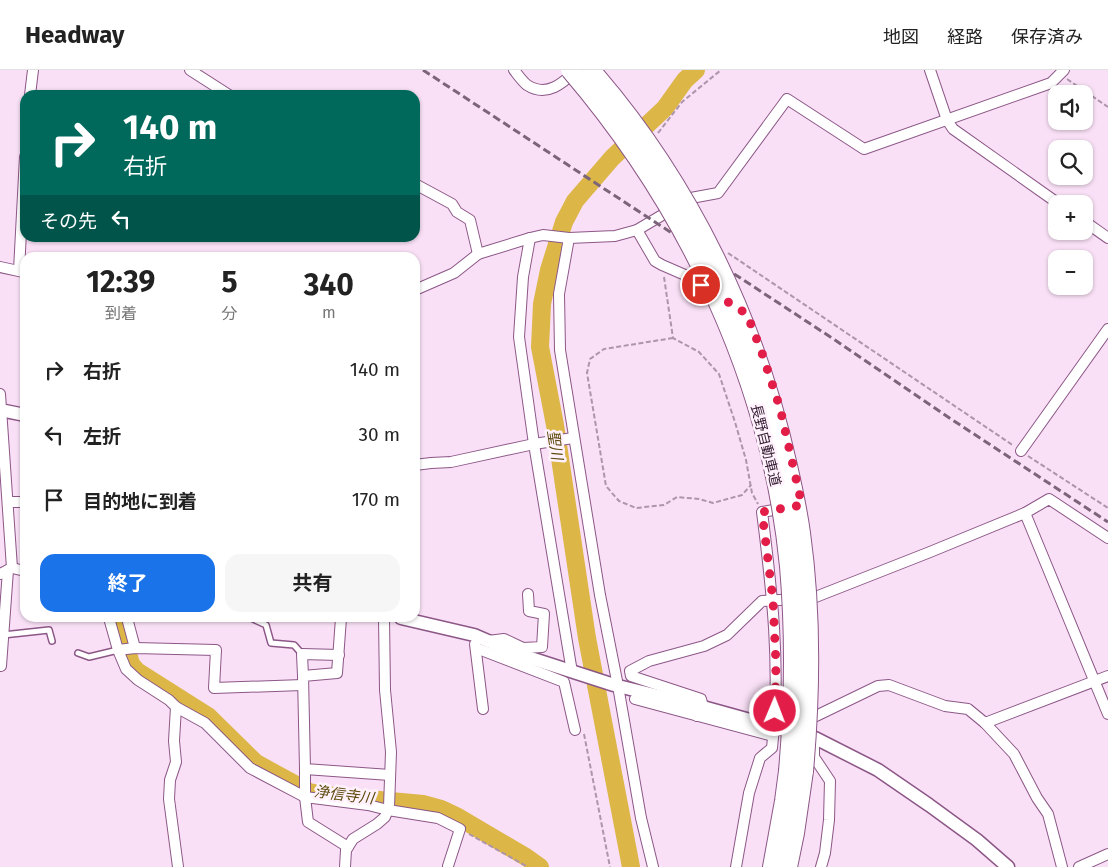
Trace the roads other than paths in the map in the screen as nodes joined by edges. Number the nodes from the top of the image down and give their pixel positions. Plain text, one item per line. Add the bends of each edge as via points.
1 (33, 70) edge
2 (190, 70) edge
3 (514, 70) edge
4 (570, 70) edge
5 (577, 70) edge
6 (591, 70) edge
7 (600, 70) edge
8 (930, 70) edge
9 (1062, 72) edge
10 (31, 90) edge
11 (221, 90) edge
12 (947, 120) junction
13 (420, 187) edge
14 (1048, 196) edge
15 (691, 198) junction
16 (1093, 227) edge
17 (637, 230) junction
18 (530, 238) junction
19 (569, 238) junction
20 (1108, 238) edge
21 (478, 254) junction
22 (0, 267) edge
23 (20, 271) edge
24 (420, 288) edge
25 (1108, 329) edge
26 (0, 394) edge
27 (1, 410) edge
28 (20, 414) edge
29 (573, 438) junction
30 (534, 444) junction
31 (1021, 451) road end
32 (420, 464) edge
33 (8, 502) junction
34 (20, 502) edge
35 (802, 505) junction
36 (1025, 512) junction
37 (1108, 538) edge
38 (7, 571) edge
39 (20, 571) edge
40 (528, 594) dead end
41 (812, 598) junction
42 (773, 600) junction
43 (110, 622) edge
44 (128, 622) edge
45 (260, 622) edge
46 (341, 622) edge
47 (384, 622) edge
48 (418, 622) edge
49 (3, 634) junction
50 (474, 635) junction
51 (52, 641) dead end
52 (488, 641) junction
53 (134, 648) junction
54 (476, 648) junction
55 (120, 649) junction
56 (78, 653) dead end
57 (302, 654) junction
58 (338, 655) junction
59 (1, 666) edge
60 (576, 673) junction
61 (1108, 676) edge
62 (303, 681) junction
63 (1095, 681) junction
64 (616, 685) junction
65 (635, 699) dead end
66 (176, 707) junction
67 (483, 709) dead end
68 (700, 711) junction
69 (1108, 714) edge
70 (816, 716) junction
71 (985, 723) junction
72 (579, 730) road end
73 (774, 732) junction
74 (814, 738) junction
75 (305, 770) junction
76 (796, 771) junction
77 (390, 775) junction
78 (305, 797) junction
79 (389, 809) junction
80 (348, 847) junction
81 (1108, 854) edge
82 (448, 866) dead end
83 (178, 867) edge
84 (345, 867) edge
85 (653, 867) edge
86 (736, 867) edge
87 (772, 867) edge
88 (788, 867) edge
89 (821, 867) edge
90 (1008, 867) edge
91 (1062, 867) edge
92 (1079, 867) edge

1 - 10 street
2 - 11 street
3 - 5 street via 527,84 545,90 562,83
4 - 76 highway, 長野自動車道, bridge via 632,149 683,231 722,313 752,392 781,507 789,564
6 - 76 highway, 長野自動車道, bridge via 646,141 697,222 738,306 768,388 784,445 801,532 809,621 810,682
7 - 15 street via 652,134
8 - 12 street
9 - 12 street via 1050,83
12 - 14 street via 953,130
12 - 15 street via 864,149 788,99 718,193
13 - 21 street via 452,204 457,212 470,220
15 - 17 street
16 - 20 street
17 - 19 street via 615,236
17 - 35 street via 655,261 685,275 747,314 780,408
18 - 19 street via 543,235
18 - 21 street
18 - 30 street via 522,276 519,337
19 - 29 street via 559,294 560,350
21 - 24 street via 454,273
22 - 23 street
25 - 31 street
26 - 27 street
27 - 28 street
27 - 33 street
29 - 30 street
29 - 64 street
30 - 32 street via 451,462
30 - 60 street
33 - 34 street
33 - 38 street
35 - 41 street
35 - 42 street via 762,512
36 - 37 street via 1049,499
36 - 41 street
36 - 63 street
38 - 39 street
38 - 49 street
40 - 52 street via 529,611 544,614 542,647 523,648 504,639
41 - 42 street
41 - 70 street
42 - 68 street via 762,601 727,635 704,646 649,661 630,671 631,676 701,699
42 - 73 street via 776,664
43 - 55 street
44 - 53 street
45 - 57 lane via 266,625 271,643 294,645
46 - 58 street
47 - 77 street
48 - 50 street
49 - 51 lane via 49,630
49 - 59 street
50 - 52 street
50 - 54 street
52 - 60 street
53 - 55 street
53 - 62 street via 216,650 214,688
54 - 67 street
54 - 72 street via 564,682
55 - 56 lane via 89,657
55 - 66 street via 126,669
57 - 58 street
57 - 62 street
58 - 62 street via 336,673
60 - 64 street
61 - 63 street
62 - 75 street
63 - 69 street
63 - 71 street
64 - 68 street
64 - 85 street
65 - 68 street
66 - 78 street via 205,723 250,768
66 - 83 street via 176,762 170,780 169,799
68 - 73 street
70 - 71 street via 878,686 890,685 945,706 968,709
70 - 74 street
71 - 91 street via 1014,754 1048,814
73 - 74 street
73 - 86 street via 772,748 760,758 749,793
74 - 89 street via 814,757 830,781 829,820
74 - 90 street via 878,770 977,840
75 - 77 street
75 - 78 street
76 - 87 highway, 長野自動車道 via 784,801
76 - 88 highway, 長野自動車道 via 795,834
77 - 79 street
78 - 79 street
78 - 80 street via 308,822
79 - 80 street via 377,824 353,839
79 - 82 street via 438,818 460,829
80 - 84 street
81 - 92 street

